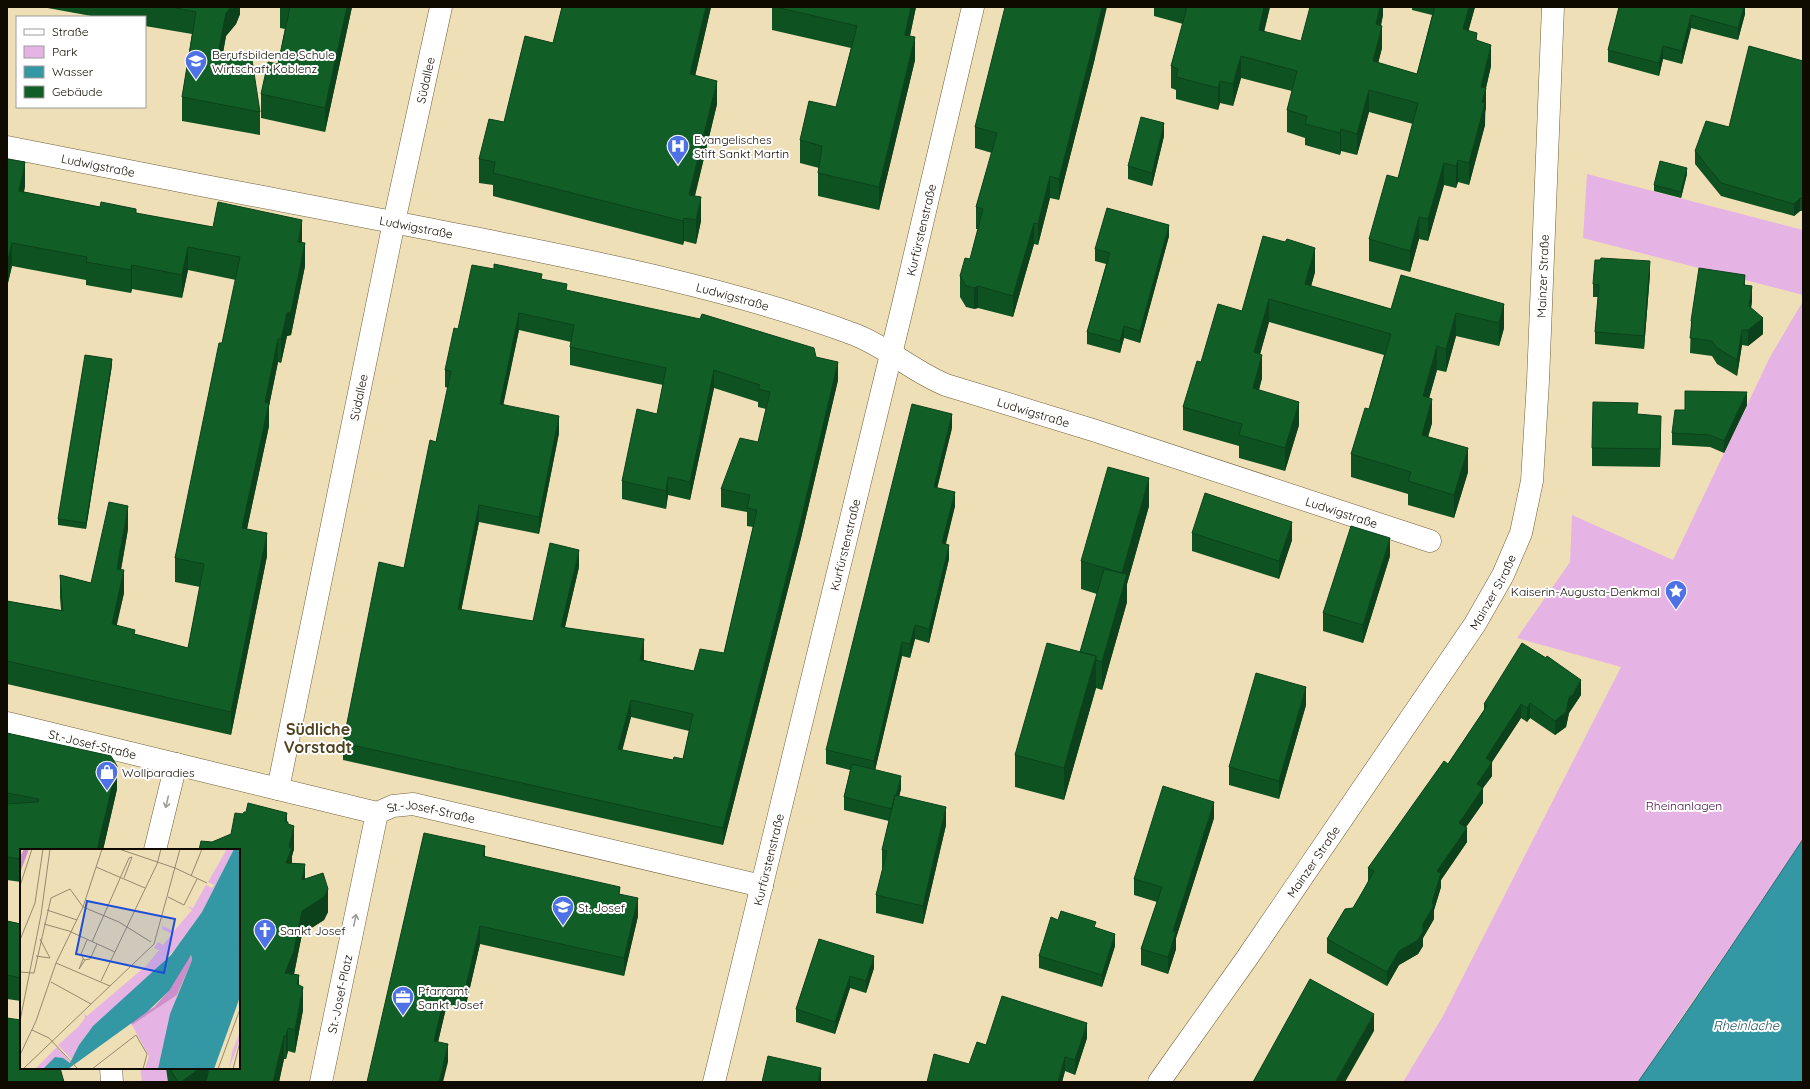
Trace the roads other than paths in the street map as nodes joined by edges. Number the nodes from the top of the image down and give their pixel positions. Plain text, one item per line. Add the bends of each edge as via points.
1 (441, 7) edge
2 (973, 7) edge
3 (1553, 7) edge
4 (7, 147) edge
5 (394, 222) junction
6 (892, 353) junction
7 (1430, 541) dead end
8 (7, 723) edge
9 (176, 764) junction
10 (278, 789) junction
11 (377, 813) junction
12 (155, 849) edge
13 (762, 886) junction
14 (111, 1069) edge
15 (112, 1082) edge
16 (322, 1082) edge
17 (714, 1082) edge
18 (1159, 1082) edge

1 - 5 street, Südallee
2 - 6 street, Kurfürstenstraße
3 - 18 street, Mainzer Straße via 1532,481 1521,533 1503,575 1475,624 1247,958
4 - 5 street, Ludwigstraße
5 - 6 street, Ludwigstraße via 663,278 800,317 856,336
5 - 10 street, Südallee
6 - 7 street, Ludwigstraße via 946,385 1103,433
6 - 13 street, Kurfürstenstraße
8 - 9 street, St.-Josef-Straße
9 - 10 street, St.-Josef-Straße
9 -> 12 street
10 - 11 street, St.-Josef-Straße
11 - 13 street, St.-Josef-Straße via 393,806 413,804
16 -> 11 street, St.-Josef-Platz
13 - 17 street, Kurfürstenstraße
14 - 15 street

